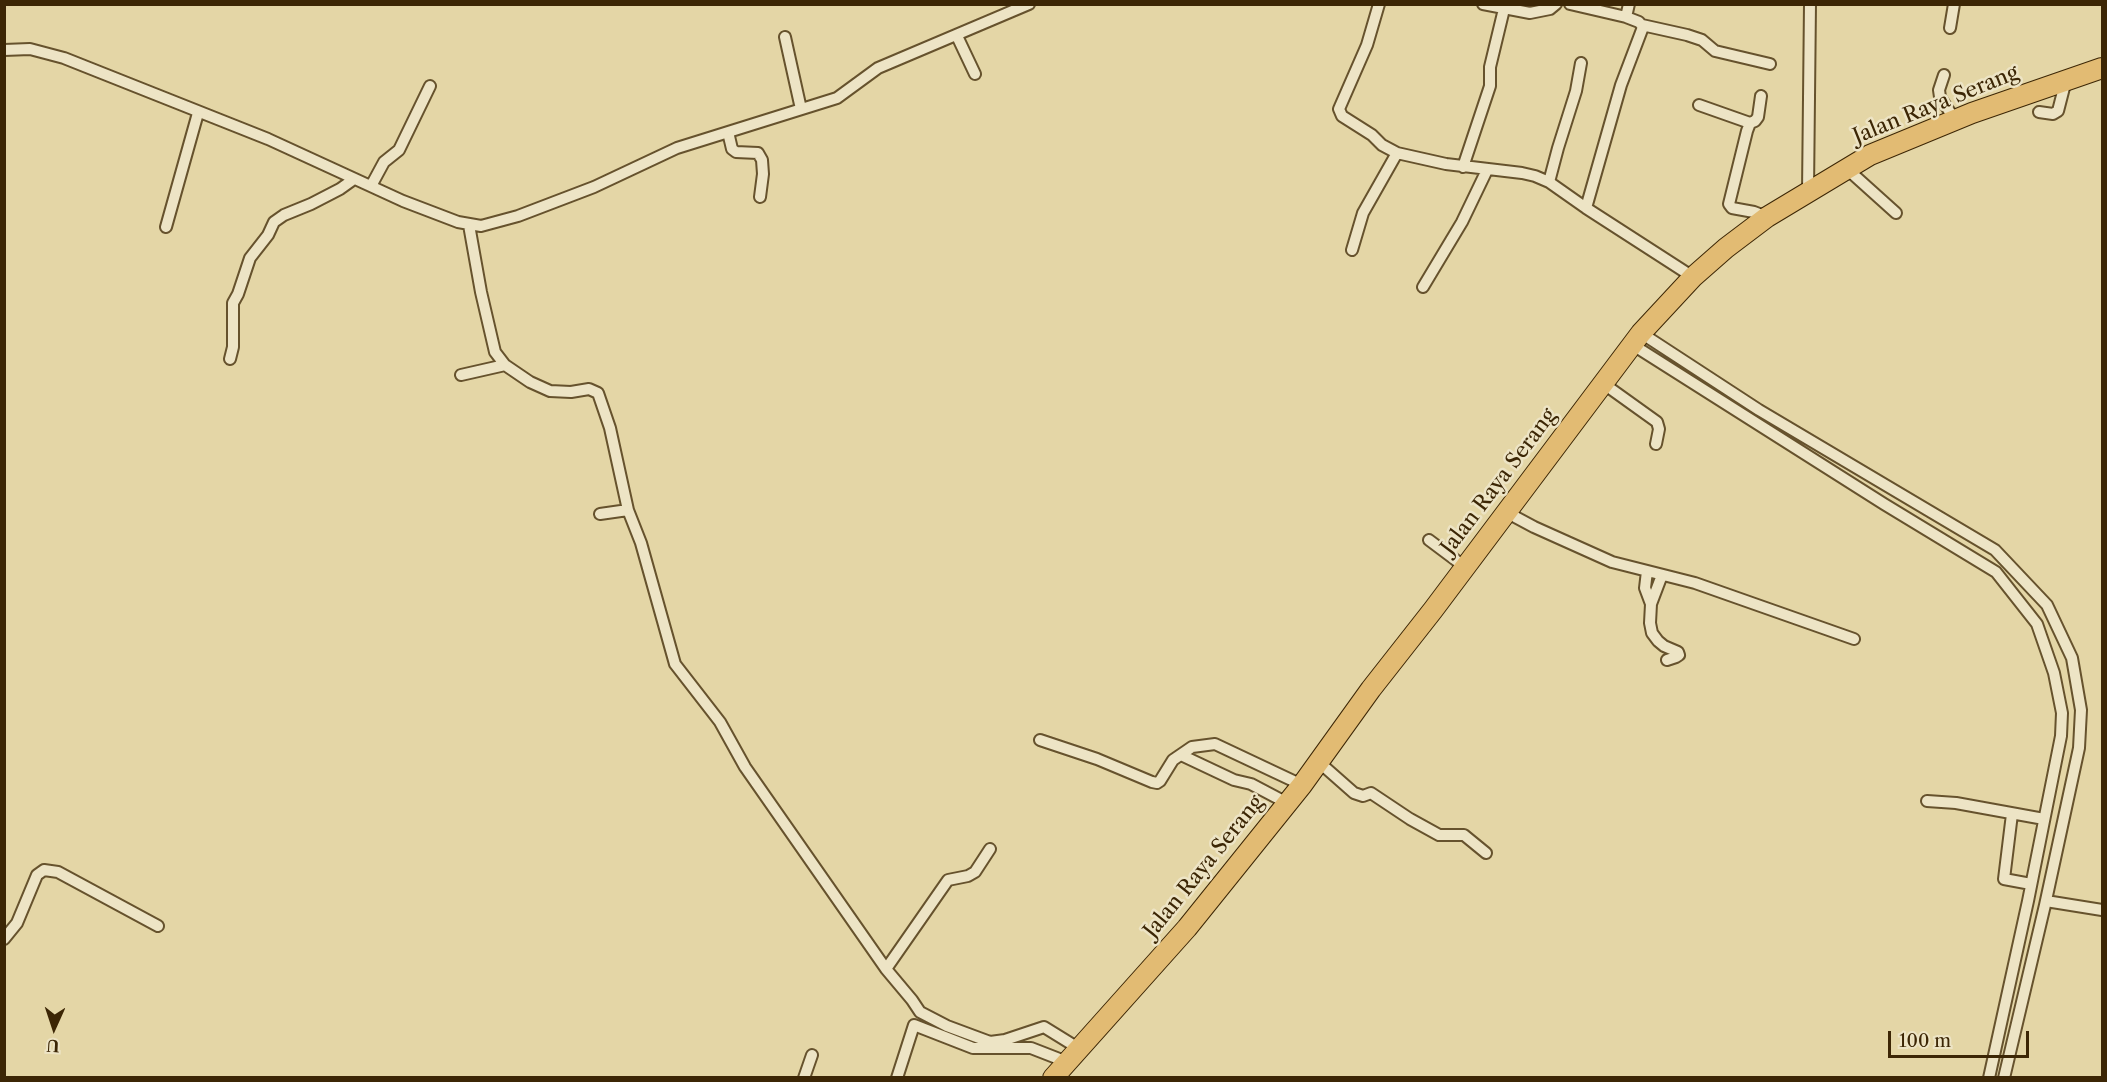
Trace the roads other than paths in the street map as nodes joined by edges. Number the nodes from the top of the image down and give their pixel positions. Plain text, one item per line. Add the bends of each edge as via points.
1 (1029, 4) edge
2 (1379, 4) edge
3 (1483, 4) edge
4 (1556, 4) edge
5 (1570, 4) edge
6 (1629, 4) edge
7 (1810, 4) edge
8 (1954, 4) edge
9 (1504, 9) junction
10 (1626, 17) junction
11 (1642, 25) junction
12 (1950, 28) dead end
13 (957, 36) junction
14 (785, 37) dead end
15 (4, 50) edge
16 (1581, 63) dead end
17 (1770, 64) dead end
18 (2103, 68) edge
19 (975, 74) dead end
20 (1944, 75) dead end
21 (2066, 80) junction
22 (430, 86) dead end
23 (1761, 96) dead end
24 (1699, 105) dead end
25 (801, 109) junction
26 (2039, 112) dead end
27 (198, 113) junction
28 (1955, 120) junction
29 (1750, 123) junction
30 (728, 132) junction
31 (1397, 153) junction
32 (1463, 167) junction
33 (1846, 168) junction
34 (1487, 170) junction
35 (354, 179) junction
36 (1549, 182) junction
37 (371, 186) junction
38 (1808, 191) junction
39 (760, 197) dead end
40 (1586, 208) junction
41 (1896, 213) dead end
42 (1767, 217) junction
43 (469, 225) junction
44 (166, 226) dead end
45 (1352, 250) dead end
46 (1693, 277) junction
47 (1423, 287) dead end
48 (1637, 339) junction
49 (230, 359) dead end
50 (505, 365) junction
51 (461, 375) dead end
52 (1604, 384) junction
53 (1656, 444) dead end
54 (628, 510) junction
55 (1506, 512) junction
56 (600, 514) dead end
57 (1960, 530) junction
58 (1429, 540) dead end
59 (1950, 544) junction
60 (1465, 567) junction
61 (1647, 571) junction
62 (1662, 575) junction
63 (1651, 604) junction
64 (1854, 639) dead end
65 (1667, 660) dead end
66 (1040, 740) dead end
67 (1181, 754) junction
68 (1320, 763) junction
69 (1302, 785) junction
70 (1927, 801) dead end
71 (1287, 803) junction
72 (2012, 814) junction
73 (2044, 819) junction
74 (990, 849) dead end
75 (1486, 853) dead end
76 (2031, 884) junction
77 (2028, 901) junction
78 (2045, 903) junction
79 (2103, 910) edge
80 (158, 926) dead end
81 (4, 939) edge
82 (886, 969) junction
83 (812, 1055) dead end
84 (1073, 1055) junction
85 (804, 1077) edge
86 (897, 1077) edge
87 (1053, 1077) edge
88 (1989, 1077) edge
89 (2004, 1077) edge

1 - 13 street
2 - 31 street via 1339,113
3 - 9 street
4 - 9 street via 1530,13
5 - 10 street
6 - 10 street
7 - 38 street
8 - 12 street
9 - 32 street via 1490,67 1490,86
10 - 11 street
11 - 17 street via 1687,34 1715,51
11 - 40 street
13 - 19 street
13 - 25 street via 878,68 837,98
14 - 25 street
15 - 27 street via 30,49 64,58
16 - 36 street
18 - 21 highway, Jalan Raya Serang
20 - 28 street via 1940,96
21 - 26 street via 2058,111
21 - 28 highway, Jalan Raya Serang
22 - 37 street via 399,150 384,162
23 - 29 street via 1758,117
24 - 29 street
25 - 30 street
27 - 35 street via 268,139
27 - 44 street
28 - 33 highway, Jalan Raya Serang
29 - 42 street via 1729,204
30 - 39 street via 736,152 758,153 762,160
30 - 43 street via 677,148 594,187 518,216 482,226
31 - 32 street
31 - 45 street via 1363,213
32 - 34 street
33 - 38 highway, Jalan Raya Serang
33 - 41 street
34 - 36 street via 1522,173
34 - 47 street via 1462,222
35 - 37 street
35 - 49 street via 274,222 250,258 233,303
36 - 40 street
37 - 43 street
38 - 42 highway, Jalan Raya Serang
40 - 46 street
42 - 46 highway, Jalan Raya Serang
43 - 50 street via 495,352
46 - 48 highway, Jalan Raya Serang
48 - 52 highway, Jalan Raya Serang
48 - 57 street
48 - 59 street
50 - 51 street
50 - 54 street via 550,392 589,389 598,393
52 - 53 street via 1657,422
52 - 55 highway, Jalan Raya Serang
54 - 56 street
54 - 82 street via 675,664 720,722 745,767
55 - 60 highway, Jalan Raya Serang
55 - 61 street via 1612,562
57 - 59 street
57 - 78 street via 1995,550 2047,605 2072,658 2080,710 2079,748
58 - 60 street
59 - 73 street via 1996,572 2037,624 2054,673 2062,713 2061,736
60 - 68 highway, Jalan Raya Serang via 1371,689
61 - 62 street
61 - 63 street via 1645,588
62 - 63 street
62 - 64 street
63 - 65 street via 1652,633 1679,655
66 - 67 street via 1152,782 1160,782
67 - 69 street via 1192,747 1215,744
67 - 71 street
68 - 69 highway, Jalan Raya Serang
68 - 75 street via 1354,793 1374,795 1439,835 1464,835
69 - 71 highway, Jalan Raya Serang
70 - 72 street
71 - 84 highway, Jalan Raya Serang via 1187,928
72 - 73 street
72 - 76 street via 2004,879
73 - 76 street
74 - 82 street via 975,872 948,880
76 - 77 street
77 - 78 street
77 - 88 street
78 - 79 street
78 - 89 street
80 - 81 street via 58,872 44,870 36,874 17,923
82 - 84 street via 920,1012 947,1026 990,1042 1044,1027 1067,1040
83 - 85 street
84 - 86 street via 1031,1048 979,1050 914,1025
84 - 87 highway, Jalan Raya Serang

